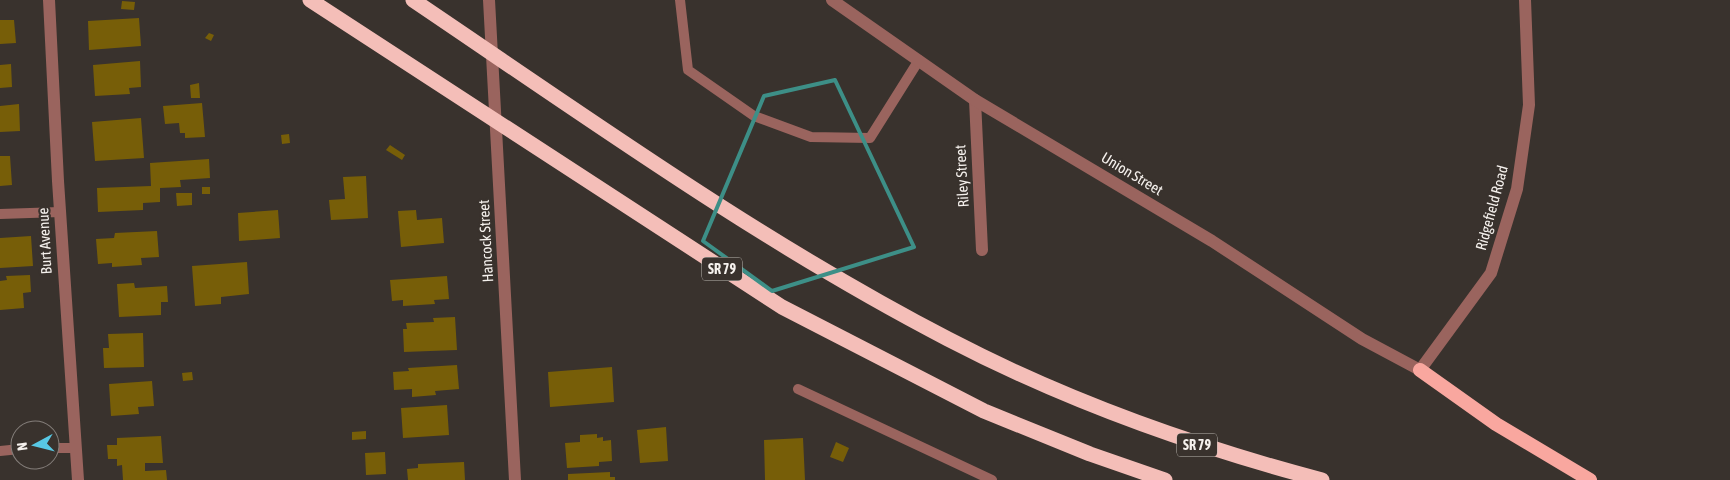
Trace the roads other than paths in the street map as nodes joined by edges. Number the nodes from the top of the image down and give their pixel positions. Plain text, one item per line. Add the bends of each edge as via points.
1 (49, 0) edge
2 (310, 0) edge
3 (413, 0) edge
4 (488, 0) edge
5 (680, 0) edge
6 (832, 0) edge
7 (1525, 0) edge
8 (919, 60) junction
9 (975, 100) junction
10 (60, 212) junction
11 (0, 214) edge
12 (982, 250) dead end
13 (1420, 370) junction
14 (798, 389) dead end
15 (60, 448) edge
16 (75, 448) junction
17 (78, 480) edge
18 (515, 480) edge
19 (992, 480) edge
20 (1165, 480) edge
21 (1322, 480) edge
22 (1590, 480) edge

1 - 10 street, Burt Avenue
2 - 20 highway, SR 79 via 782,307 984,411
3 - 21 highway, SR 79 via 784,246 950,340 1076,399 1194,444
4 - 18 street, Hancock Street
5 - 8 lane via 688,70 754,116 811,136 870,138
6 - 8 street, Union Street
7 - 13 street, Ridgefield Road via 1529,106 1516,189 1491,273
8 - 9 street, Union Street
9 - 12 street, Riley Street
9 - 13 street, Union Street via 1212,241 1362,339
10 - 11 lane
10 - 16 street, Burt Avenue
13 - 22 highway via 1496,424
14 - 19 lane
15 - 16 lane
16 - 17 street, Burt Avenue

